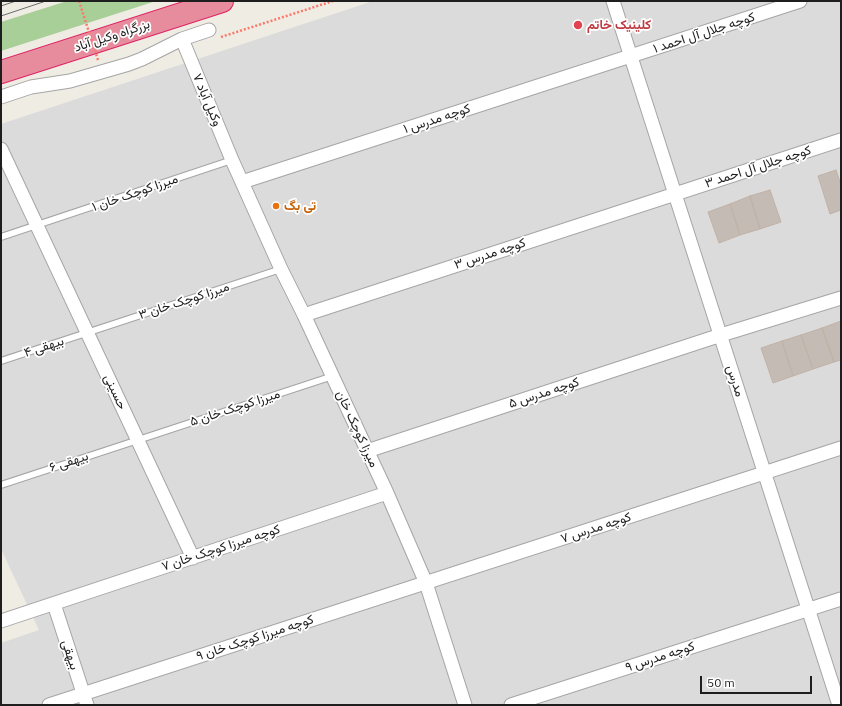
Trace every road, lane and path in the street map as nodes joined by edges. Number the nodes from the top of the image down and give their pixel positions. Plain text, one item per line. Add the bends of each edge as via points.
1 (79, 1) edge
2 (222, 1) edge
3 (613, 1) edge
4 (800, 1) edge
5 (209, 30) dead end
6 (182, 40) junction
7 (631, 57) junction
8 (98, 60) dead end
9 (1, 72) edge
10 (1, 97) edge
11 (841, 140) edge
12 (1, 149) edge
13 (232, 160) junction
14 (242, 182) junction
15 (675, 194) junction
16 (37, 226) junction
17 (1, 237) edge
18 (281, 269) junction
19 (841, 298) edge
20 (304, 315) junction
21 (87, 332) junction
22 (721, 335) junction
23 (1, 361) edge
24 (333, 376) junction
25 (138, 440) junction
26 (841, 448) edge
27 (368, 451) junction
28 (765, 473) junction
29 (1, 485) edge
30 (387, 493) junction
31 (193, 558) junction
32 (426, 583) junction
33 (841, 599) edge
34 (54, 604) junction
35 (808, 609) junction
36 (1, 621) edge
37 (85, 700) edge
38 (49, 705) edge
39 (465, 705) edge
40 (511, 705) edge
41 (839, 705) edge

1 - 8 path, bridge
2 - 9 highway, بزرگراه وکیل آباد
3 - 7 street, مدرس
4 - 7 street, کوچه جلال آل احمد ۱
5 - 6 street
6 - 10 street via 129,64 70,81 31,87
6 - 13 street, ۷ وکیل آباد
7 - 14 street, کوچه مدرس ۱
7 - 15 street, مدرس
11 - 15 street, کوچه جلال آل احمد ۳
12 - 16 street, حسینی
13 - 14 street, میرزا کوچک خان
13 - 16 lane, میرزا کوچک خان ۱
14 - 18 street, میرزا کوچک خان
15 - 20 street, کوچه مدرس ۳
15 - 22 street, مدرس
16 - 17 lane, میرزا کوچک خان ۱
16 - 21 street, حسینی
18 - 20 street, میرزا کوچک خان
18 - 21 lane, میرزا کوچک خان ۳
19 - 22 street, کوچه مدرس ۵
20 - 24 street, میرزا کوچک خان
21 - 23 lane, بیهقی ۴
21 - 25 street, حسینی
22 - 27 street, کوچه مدرس ۵
22 - 28 street, مدرس
24 - 25 lane, میرزا کوچک خان ۵
24 - 27 street, میرزا کوچک خان
25 - 29 lane, بیهقی ۶
25 - 31 street, حسینی
26 - 28 street, کوچه مدرس ۷
27 - 30 street, میرزا کوچک خان
28 - 32 street, کوچه مدرس ۷
28 - 35 street, مدرس
30 - 31 street, کوچه میرزا کوچک خان ۷
30 - 32 street, میرزا کوچک خان
31 - 34 street, کوچه میرزا کوچک خان ۷
32 - 37 street, کوچه میرزا کوچک خان ۹
32 - 39 street, میرزا کوچک خان
33 - 35 street, کوچه مدرس ۹
34 - 36 street, کوچه میرزا کوچک خان ۷
34 - 37 street, بیهقی
35 - 40 street, کوچه مدرس ۹
35 - 41 street, مدرس
37 - 38 street, کوچه میرزا کوچک خان ۹

